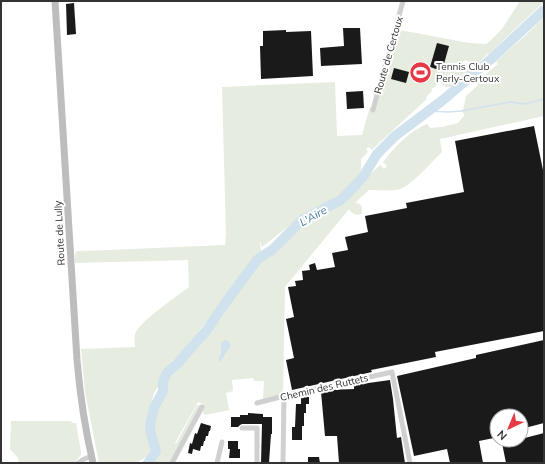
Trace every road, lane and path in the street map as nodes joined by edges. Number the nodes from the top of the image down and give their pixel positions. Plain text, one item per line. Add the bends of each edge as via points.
1 (55, 1) edge
2 (403, 1) edge
3 (373, 110) dead end
4 (284, 396) junction
5 (257, 403) dead end
6 (202, 408) dead end
7 (242, 428) dead end
8 (222, 442) dead end
9 (92, 459) edge
10 (78, 463) edge
11 (172, 463) edge
12 (217, 463) edge
13 (257, 463) edge
14 (283, 463) edge
15 (410, 463) edge

1 - 9 main road, Route de Lully via 76,360
2 - 3 street, Route de Certoux
4 - 5 street, Chemin des Ruttets
4 - 14 street
4 - 15 street, Chemin des Ruttets via 392,372
6 - 11 street
7 - 13 street via 257,428
8 - 12 street
9 - 10 street via 84,459

